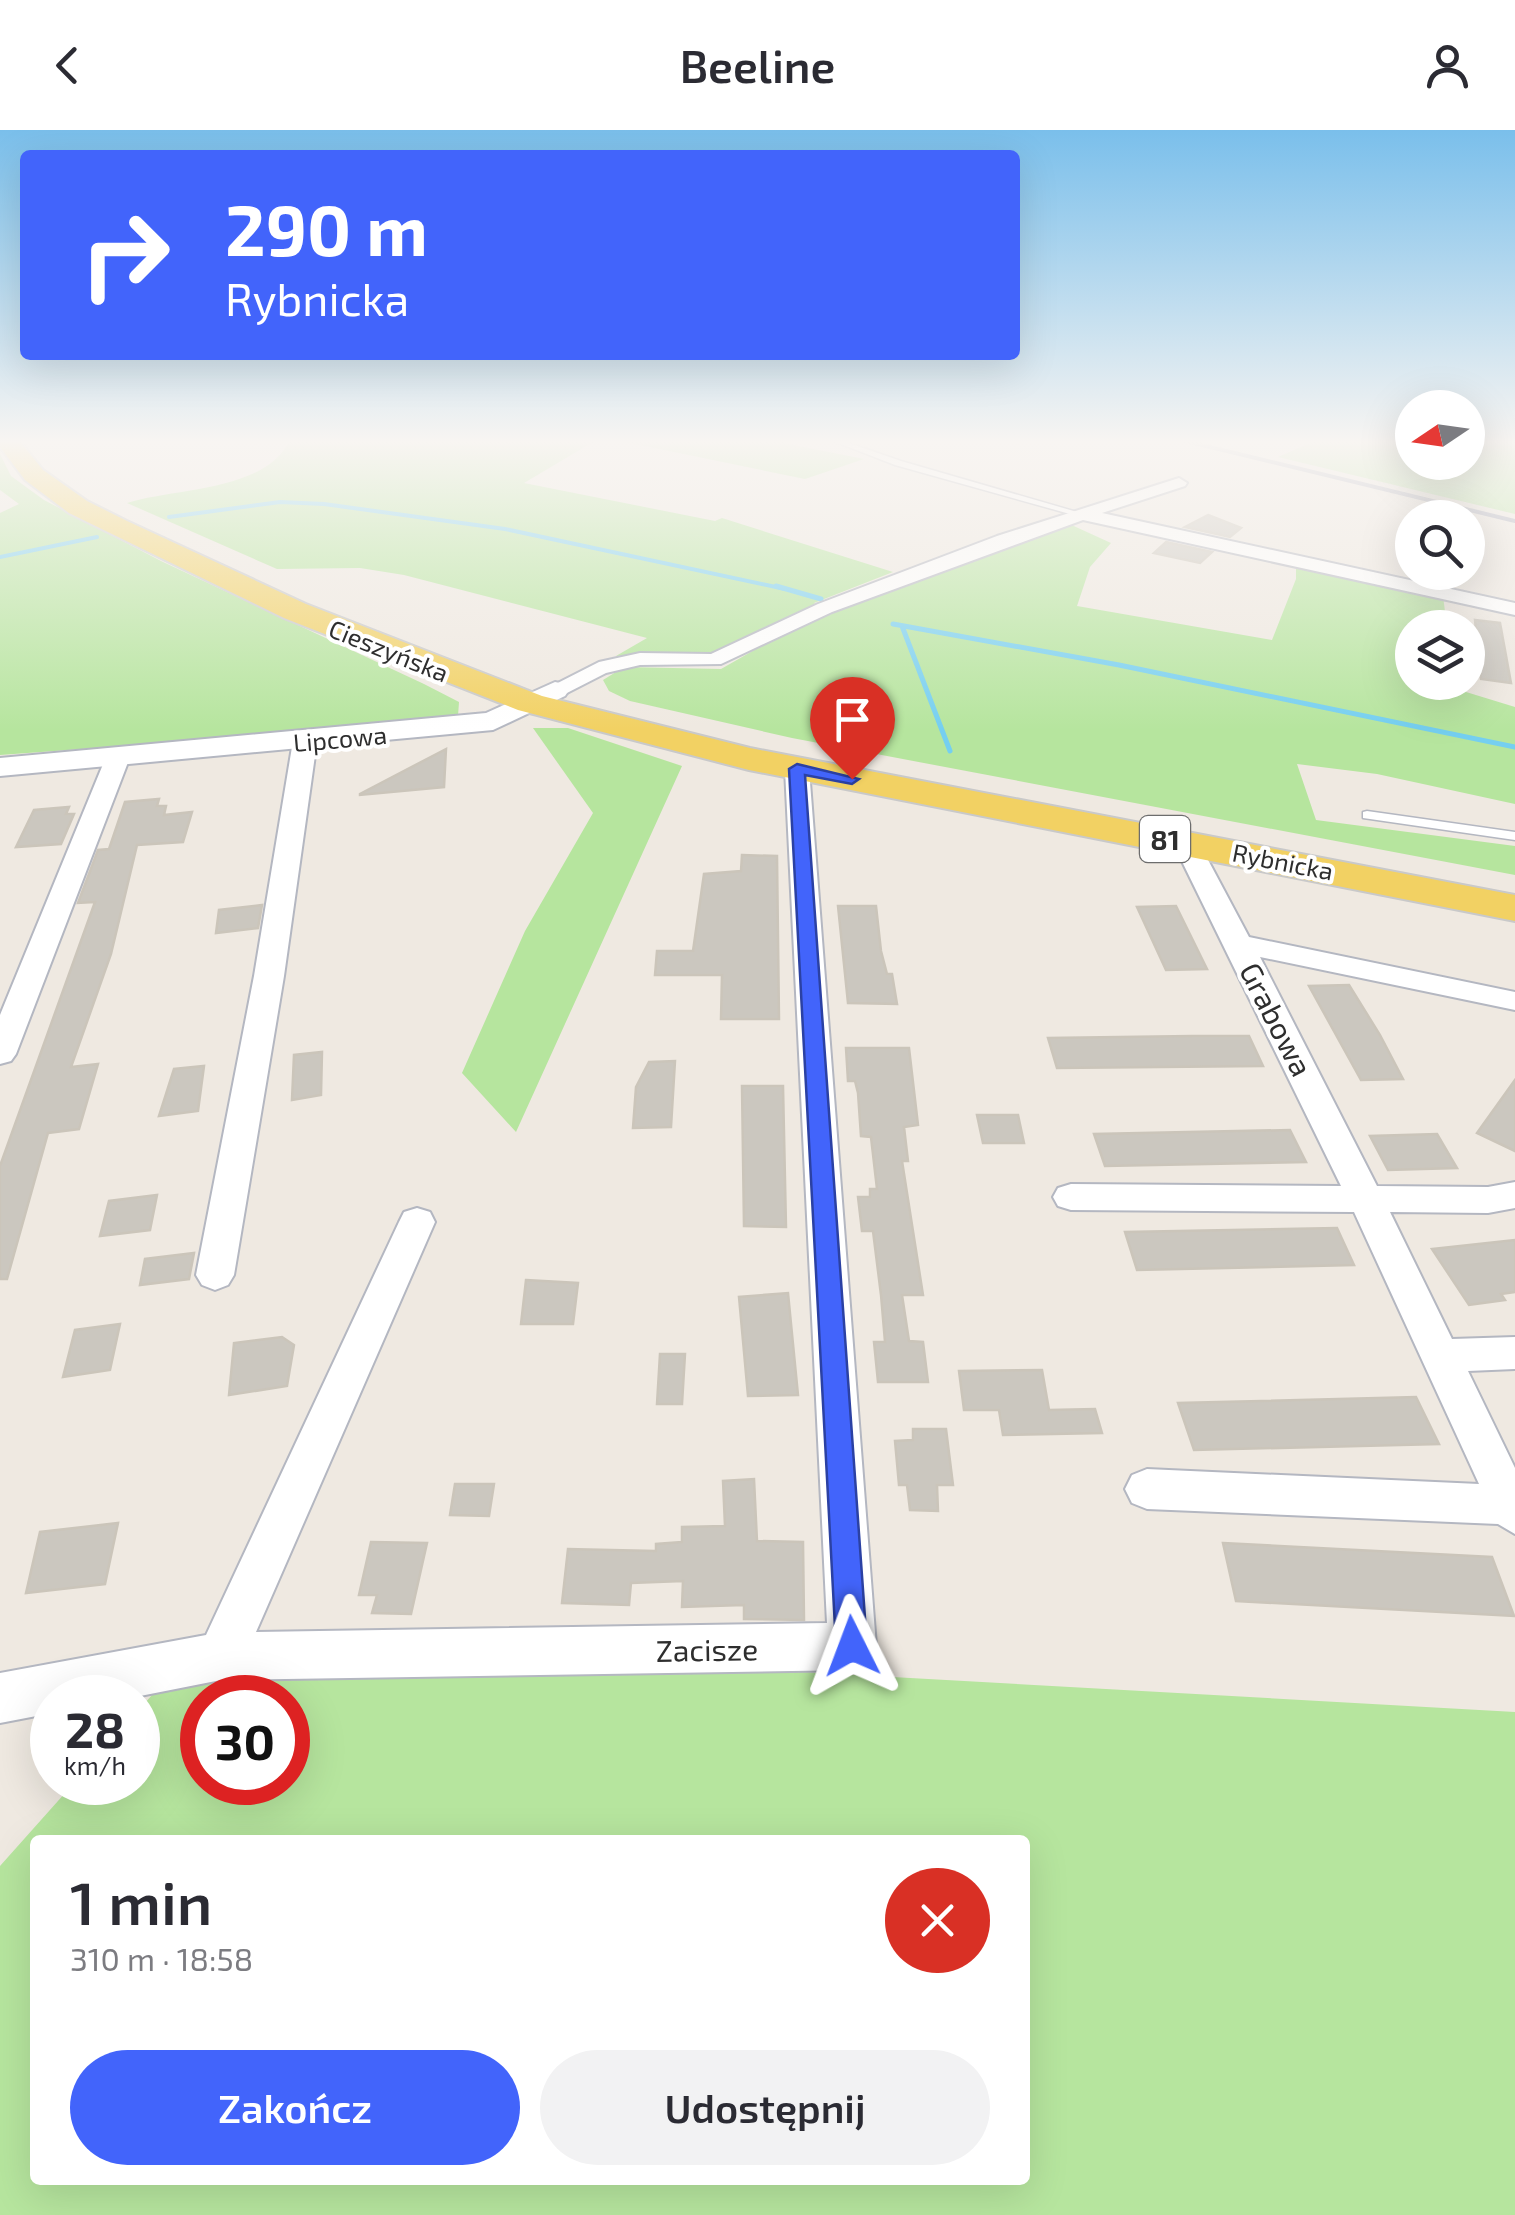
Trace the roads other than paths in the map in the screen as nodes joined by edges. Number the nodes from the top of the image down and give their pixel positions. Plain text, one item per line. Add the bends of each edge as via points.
1 (137, 536) edge
2 (174, 536) edge
3 (1020, 536) edge
4 (1182, 536) edge
5 (1515, 609) edge
6 (543, 696) junction
7 (305, 741) junction
8 (118, 757) junction
9 (0, 767) edge
10 (814, 767) junction
11 (1367, 814) dead end
12 (1515, 836) edge
13 (1186, 842) junction
14 (1515, 885) edge
15 (1515, 908) edge
16 (1239, 944) junction
17 (1515, 1001) edge
18 (0, 1054) edge
19 (1515, 1195) edge
20 (1072, 1197) dead end
21 (1364, 1198) junction
22 (417, 1222) dead end
23 (215, 1276) dead end
24 (1515, 1352) edge
25 (1442, 1356) junction
26 (1147, 1489) dead end
27 (1513, 1509) edge
28 (221, 1656) junction
29 (0, 1698) edge

1 - 6 main road, Cieszyńska / 81 via 295,611
2 - 6 main road, Cieszyńska / 81
3 - 6 street via 825,608 714,660 640,659 599,668
4 - 5 street
6 - 7 street, Lipcowa via 492,721
6 - 10 main road, Cieszyńska / 81
7 - 8 street, Lipcowa
7 - 23 street
8 - 9 street, Lipcowa
8 - 18 street
10 - 13 main road, Rybnicka / 81
10 - 14 main road, Rybnicka / 81
10 - 28 street, Zacisze via 852,1646
11 - 12 lane
13 - 15 main road, Rybnicka / 81
13 - 16 street, Grabowa
16 - 17 street
16 - 21 street, Grabowa
19 - 21 street
20 - 21 street
21 - 25 street, Grabowa
22 - 28 street
24 - 25 street
25 - 27 street, Grabowa
26 - 27 street, Grabowa
28 - 29 street

